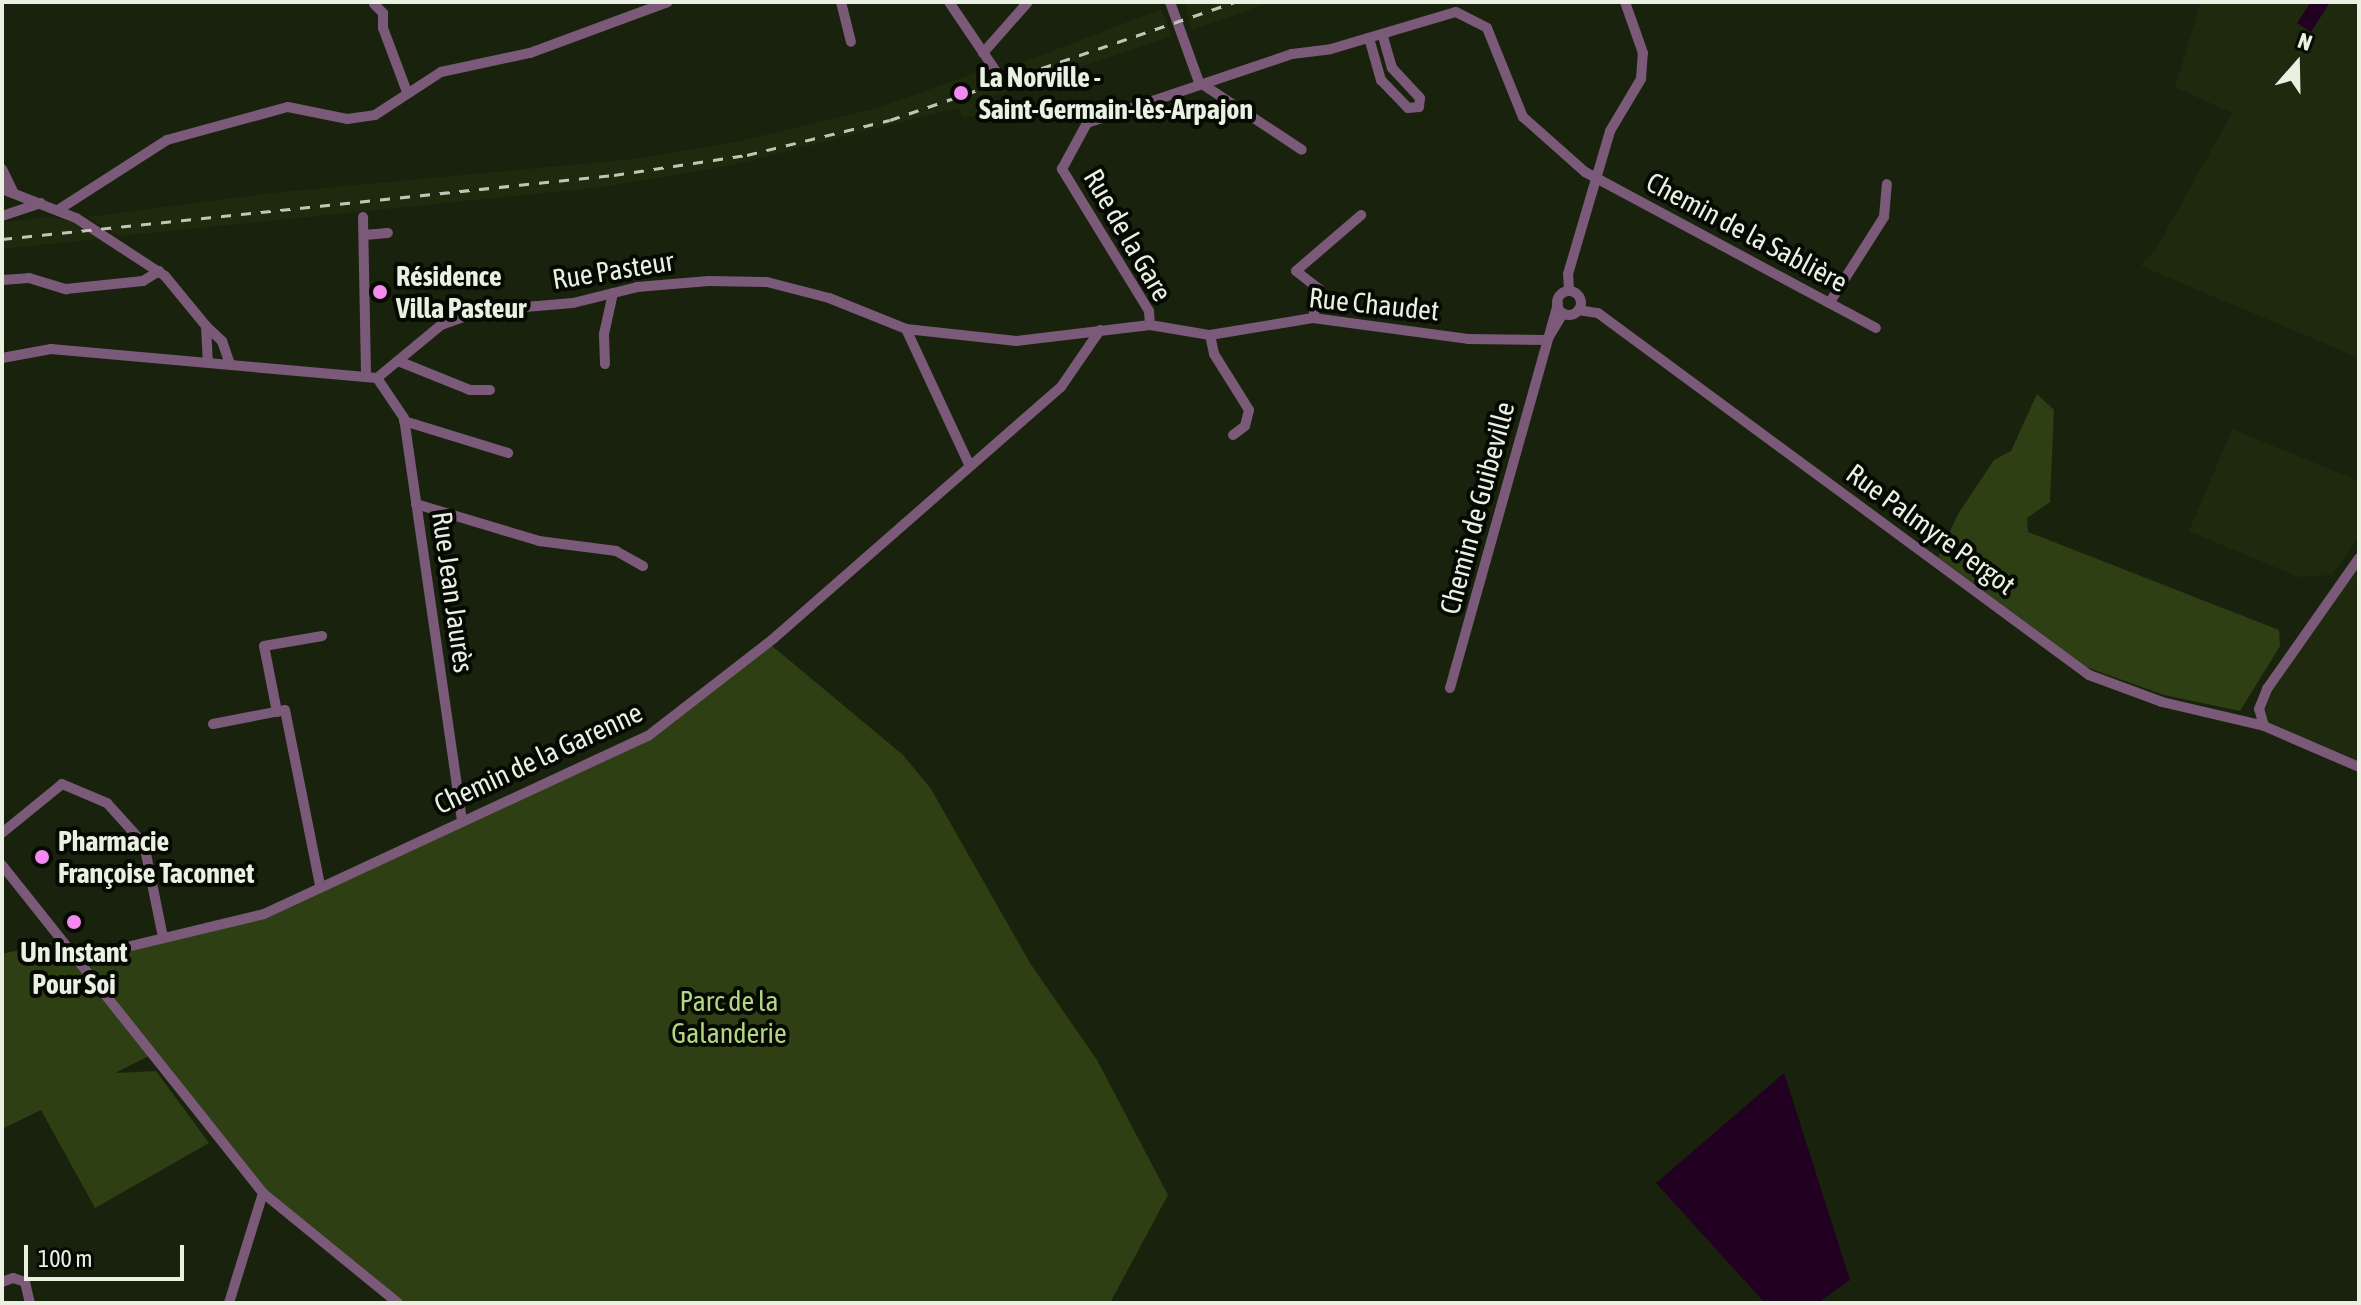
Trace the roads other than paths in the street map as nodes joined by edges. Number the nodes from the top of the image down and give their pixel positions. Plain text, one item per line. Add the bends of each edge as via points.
1 (668, 2) edge
2 (841, 2) edge
3 (949, 2) edge
4 (1028, 2) edge
5 (1170, 2) edge
6 (1625, 2) edge
7 (374, 4) edge
8 (1382, 34) junction
9 (1369, 38) junction
10 (851, 42) dead end
11 (983, 53) junction
12 (995, 70) dead end
13 (1199, 82) junction
14 (407, 92) junction
15 (1302, 150) dead end
16 (2, 169) edge
17 (1062, 169) joint
18 (1595, 178) junction
19 (1887, 184) dead end
20 (8, 190) edge
21 (41, 203) junction
22 (58, 210) junction
23 (1361, 215) dead end
24 (2, 216) edge
25 (363, 217) dead end
26 (388, 233) dead end
27 (364, 235) junction
28 (159, 271) junction
29 (2, 280) edge
30 (1569, 291) junction
31 (613, 293) junction
32 (1830, 302) junction
33 (1579, 305) junction
34 (1560, 308) junction
35 (1313, 318) junction
36 (1150, 325) junction
37 (206, 326) junction
38 (1876, 328) dead end
39 (906, 329) junction
40 (1100, 330) junction
41 (1210, 335) junction
42 (1547, 340) junction
43 (2, 358) edge
44 (398, 361) junction
45 (208, 362) junction
46 (230, 364) junction
47 (605, 364) dead end
48 (372, 378) junction
49 (490, 390) dead end
50 (404, 421) junction
51 (1233, 435) dead end
52 (508, 453) dead end
53 (969, 464) junction
54 (416, 504) junction
55 (2359, 558) edge
56 (643, 566) dead end
57 (322, 636) dead end
58 (1450, 688) dead end
59 (277, 712) junction
60 (213, 724) dead end
61 (2264, 726) junction
62 (2359, 767) edge
63 (462, 821) junction
64 (2, 833) edge
65 (2, 865) edge
66 (320, 885) junction
67 (163, 937) junction
68 (81, 958) junction
69 (263, 1193) junction
70 (3, 1278) edge
71 (30, 1303) edge
72 (229, 1303) edge
73 (398, 1303) edge

1 - 14 street via 530,53 441,72
2 - 10 street
3 - 11 street
4 - 11 street
5 - 13 street
6 - 18 street via 1643,53 1641,79 1610,131
7 - 14 street via 383,13 383,28
8 - 9 street, Chemin de la Sablière
8 - 9 street via 1392,68 1420,98 1419,107 1408,108 1381,80
8 - 18 street, Chemin de la Sablière via 1456,12 1480,21 1492,35 1523,117
9 - 13 street, Chemin de la Sablière
11 - 12 street
13 - 15 street
13 - 17 street, Chemin de la Sablière via 1092,118
14 - 22 street via 375,115 360,118 288,107 167,140
16 - 20 street
17 - 36 street, Rue de la Gare via 1149,311
18 - 30 street via 1568,274
18 - 32 street, Chemin de la Sablière
19 - 32 street via 1884,217
20 - 21 street
21 - 22 street
21 - 24 street
22 - 28 street
23 - 35 street via 1296,271 1319,289
25 - 27 street
26 - 27 street
27 - 48 street
28 - 29 street via 143,281 66,289 29,278
28 - 37 street
30 - 33 street
30 - 34 street
31 - 39 street, Rue Pasteur via 709,281 767,282 829,298
31 - 44 street, Rue Pasteur via 573,303 480,311 441,325
31 - 47 street via 604,334
32 - 38 street, Chemin de la Sablière
33 - 34 street
33 - 61 street, Rue Palmyre Pergot via 1598,313 2089,675 2162,702
34 - 42 street
35 - 41 street, Rue Chaudet
35 - 42 street, Rue Chaudet via 1468,339
36 - 40 street, Rue Pasteur
36 - 41 street, Rue Chaudet
37 - 45 street
37 - 46 street via 222,341
39 - 40 street, Rue Pasteur via 1016,341
39 - 53 street
40 - 53 street, Chemin de la Garenne via 1061,387
41 - 51 street via 1214,354 1249,410 1245,426
42 - 58 street, Chemin de Guibeville
43 - 45 street via 51,349
44 - 48 street, Rue Pasteur
44 - 49 street via 470,390
45 - 46 street
46 - 48 street
48 - 50 street, Rue Jean Jaurès
50 - 52 street
50 - 54 street, Rue Jean Jaurès
53 - 63 street, Chemin de la Garenne via 684,712 582,770
54 - 56 street via 539,541 616,551
54 - 63 street, Rue Jean Jaurès
55 - 61 street via 2267,689 2259,709
57 - 59 street via 264,646
59 - 60 street
59 - 66 street via 285,710
61 - 62 street, Rue Palmyre Pergot
63 - 66 street, Chemin de la Garenne
64 - 67 street via 62,784 107,803 144,844
65 - 68 street
66 - 67 street, Chemin de la Garenne via 264,914
67 - 68 street, Chemin de la Garenne
68 - 69 street
69 - 72 street
69 - 73 street
70 - 71 street via 25,1282

